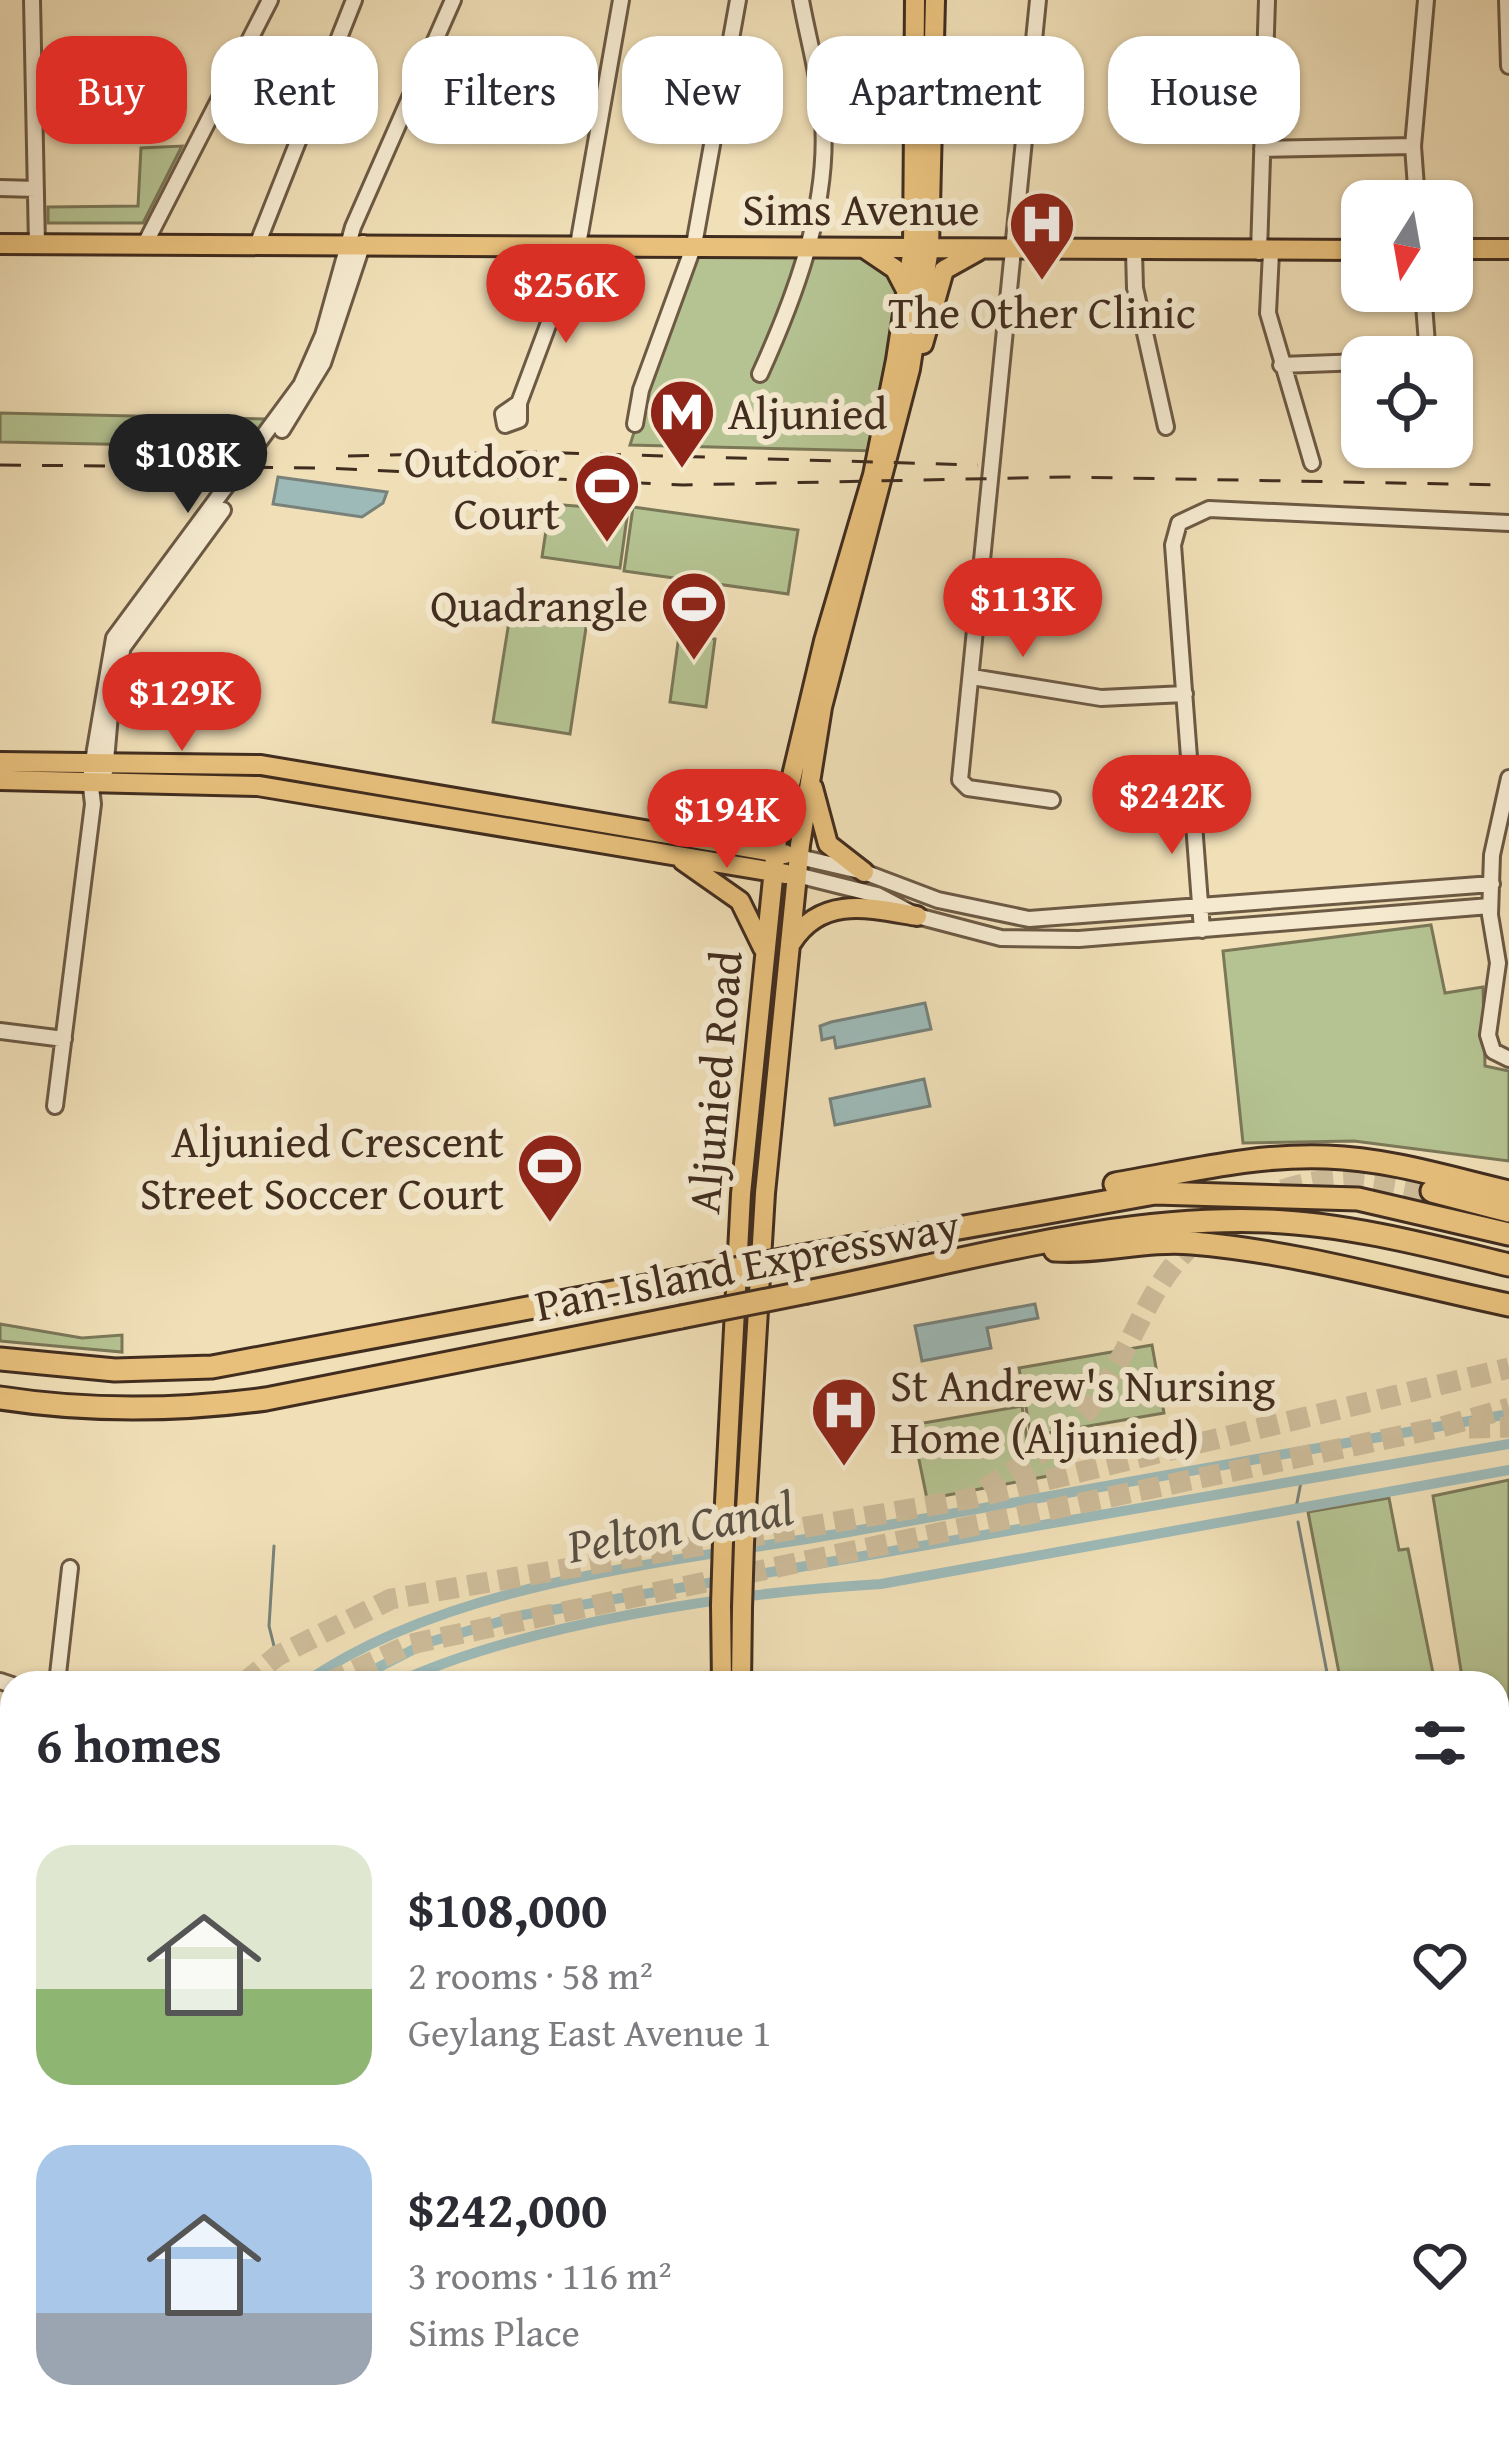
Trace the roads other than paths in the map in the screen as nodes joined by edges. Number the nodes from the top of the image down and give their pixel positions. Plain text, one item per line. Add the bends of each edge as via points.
1 (32, 0) edge
2 (270, 0) edge
3 (354, 0) edge
4 (453, 0) edge
5 (621, 0) edge
6 (738, 0) edge
7 (801, 0) edge
8 (915, 0) edge
9 (934, 0) edge
10 (1038, 0) edge
11 (1267, 0) edge
12 (1426, 0) edge
13 (1508, 0) edge
14 (1509, 66) edge
15 (1413, 146) junction
16 (1262, 149) junction
17 (1415, 180) edge
18 (0, 188) edge
19 (36, 189) junction
20 (0, 244) edge
21 (145, 244) junction
22 (257, 244) junction
23 (356, 244) junction
24 (37, 245) junction
25 (578, 245) junction
26 (694, 245) junction
27 (807, 246) junction
28 (860, 246) junction
29 (921, 248) junction
30 (987, 248) junction
31 (1015, 248) junction
32 (1473, 249) edge
33 (1509, 249) edge
34 (1134, 250) junction
35 (1341, 250) edge
36 (1265, 252) junction
37 (906, 290) junction
38 (1341, 363) edge
39 (1281, 365) junction
40 (910, 369) junction
41 (760, 374) dead end
42 (519, 403) dead end
43 (635, 424) dead end
44 (1166, 427) dead end
45 (1312, 463) dead end
46 (1509, 523) edge
47 (972, 677) junction
48 (1185, 694) junction
49 (0, 762) edge
50 (98, 770) junction
51 (810, 771) junction
52 (1509, 778) edge
53 (0, 780) edge
54 (786, 787) junction
55 (1052, 800) dead end
56 (1509, 816) edge
57 (688, 836) junction
58 (664, 852) junction
59 (775, 862) junction
60 (1495, 865) junction
61 (798, 866) junction
62 (864, 872) junction
63 (1492, 884) junction
64 (1201, 908) junction
65 (1490, 910) junction
66 (917, 916) junction
67 (1202, 930) junction
68 (788, 948) junction
69 (765, 952) junction
70 (0, 1035) edge
71 (64, 1043) junction
72 (1509, 1059) edge
73 (55, 1106) dead end
74 (1432, 1191) tunnel mouth
75 (1509, 1192) edge
76 (1085, 1202) junction
77 (1509, 1211) edge
78 (1509, 1234) edge
79 (1092, 1242) junction
80 (1509, 1264) edge
81 (1509, 1305) edge
82 (0, 1359) edge
83 (0, 1398) edge
84 (70, 1568) dead end
85 (732, 1607) junction
86 (58, 1671) edge
87 (724, 1671) edge
88 (740, 1671) edge

1 - 19 street
2 - 21 street
3 - 22 street
4 - 23 street
5 - 25 street
6 - 26 street
7 - 27 street via 824,140
8 - 29 main road, Aljunied Road
9 - 29 main road, Aljunied Road
10 - 31 street
11 - 16 street
12 - 15 street
13 - 14 street
15 - 16 street
15 - 17 street
16 - 36 street
18 - 19 street
19 - 24 street
20 - 24 main road, Sims Avenue
21 - 22 main road, Sims Avenue
21 - 24 main road, Sims Avenue
22 - 23 main road, Sims Avenue
23 - 25 main road, Sims Avenue
23 - 50 street via 310,392 122,647
25 - 26 main road, Sims Avenue
25 - 42 street
26 - 27 main road, Sims Avenue
26 - 43 street
27 - 28 main road, Sims Avenue
27 - 41 street
28 - 29 main road, Sims Avenue
28 - 37 main road via 896,269
29 - 30 main road, Sims Avenue
29 - 37 main road, Aljunied Road
29 - 40 main road, Aljunied Road
30 - 31 main road, Sims Avenue
30 - 40 main road via 944,270
31 - 34 main road, Sims Avenue
31 - 47 street
32 - 33 main road
34 - 36 main road, Sims Avenue
34 - 44 street
35 - 36 main road, Sims Avenue
36 - 39 street
37 - 54 main road, Aljunied Road via 879,452
38 - 39 street
39 - 45 street
40 - 51 main road, Aljunied Road
46 - 48 street via 1209,509 1187,517 1173,545
47 - 48 street via 1101,698
47 - 55 street via 962,785
48 - 64 street
49 - 50 main road
50 - 53 main road
50 - 57 main road via 261,765
50 - 58 main road via 258,787
50 - 71 street
51 - 61 main road, Aljunied Road
51 - 62 main road via 828,844
52 - 60 street
54 - 57 main road via 747,826
54 - 59 main road, Aljunied Road
56 - 60 street
57 - 59 main road
58 - 59 main road
58 - 69 main road via 726,887
59 - 61 main road
59 - 69 main road, Aljunied Road
60 - 63 street
61 - 62 street
61 - 66 street
61 - 68 main road, Aljunied Road
62 - 64 street via 1029,919
63 - 64 street
63 - 65 street
64 - 67 street
65 - 67 street
65 - 72 street via 1498,963 1488,1034 1493,1052
66 - 67 street via 1001,938
66 - 68 main road via 833,910 806,923
68 - 85 main road, Aljunied Road, bridge via 744,1543
69 - 85 main road, Aljunied Road, bridge via 741,1194 723,1541
70 - 71 street
71 - 73 street
74 - 77 highway
75 - 76 highway via 1378,1162 1288,1156 1102,1186
76 - 78 highway, Pan-Island Expressway via 1175,1192 1358,1199
76 - 82 highway, Pan-Island Expressway, bridge via 416,1331 161,1371
79 - 80 highway via 1188,1223 1268,1221
79 - 81 highway via 1191,1243
79 - 83 highway, Pan-Island Expressway, bridge via 197,1408
84 - 86 street
85 - 87 main road, Aljunied Road
85 - 88 main road, Aljunied Road

